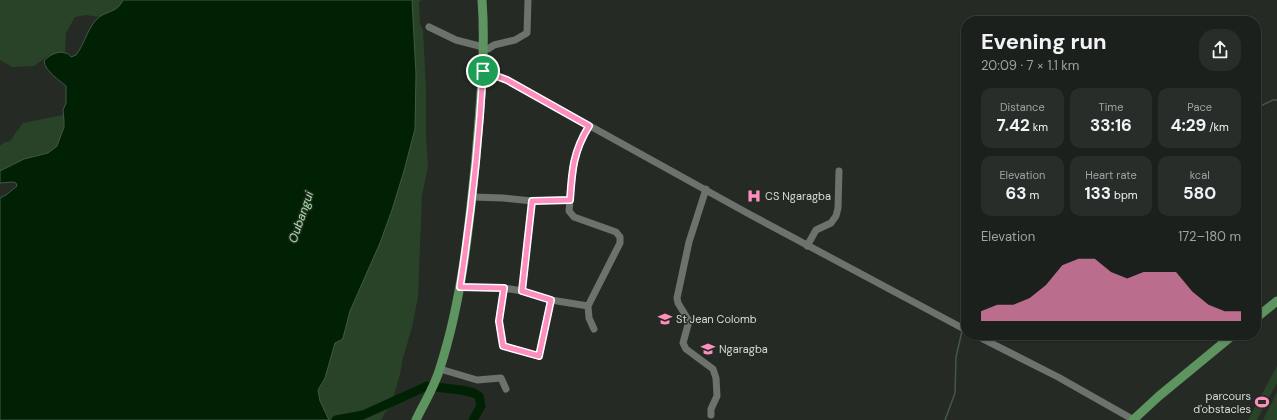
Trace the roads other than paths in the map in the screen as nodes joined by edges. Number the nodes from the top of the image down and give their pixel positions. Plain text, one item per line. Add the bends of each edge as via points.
1 (482, 0) edge
2 (528, 0) edge
3 (429, 27) dead end
4 (483, 48) junction
5 (483, 71) junction
6 (589, 126) junction
7 (839, 171) dead end
8 (706, 190) junction
9 (472, 197) junction
10 (570, 200) junction
11 (532, 201) junction
12 (808, 246) junction
13 (460, 287) junction
14 (504, 288) junction
15 (522, 291) junction
16 (551, 300) junction
17 (1277, 301) edge
18 (588, 306) junction
19 (1261, 314) edge
20 (961, 327) edge
21 (594, 329) dead end
22 (985, 340) edge
23 (1219, 340) edge
24 (440, 370) junction
25 (506, 389) dead end
26 (711, 415) dead end
27 (416, 420) edge
28 (1134, 420) edge

1 - 4 main road
2 - 4 street via 527,33 515,40 488,49
3 - 4 street via 456,40
4 - 5 main road
5 - 6 street via 507,80
5 - 9 main road
6 - 8 street
6 - 10 street via 580,140 572,167
7 - 12 street via 836,216 831,222 816,230
8 - 12 street
8 - 26 street via 689,242 677,298 689,321 683,343 686,349 713,369 716,378 717,396
9 - 11 street
9 - 13 main road
10 - 11 street
10 - 18 street via 569,211 574,217 616,232 620,237 620,243
11 - 15 street
12 - 20 street
13 - 14 street
13 - 24 main road
14 - 15 street
14 - 16 street via 499,321 503,346 539,356
15 - 16 street
16 - 18 street
17 - 19 main road
18 - 21 street via 589,318
22 - 28 street
23 - 28 main road
24 - 25 street via 483,381 501,378
24 - 27 main road

